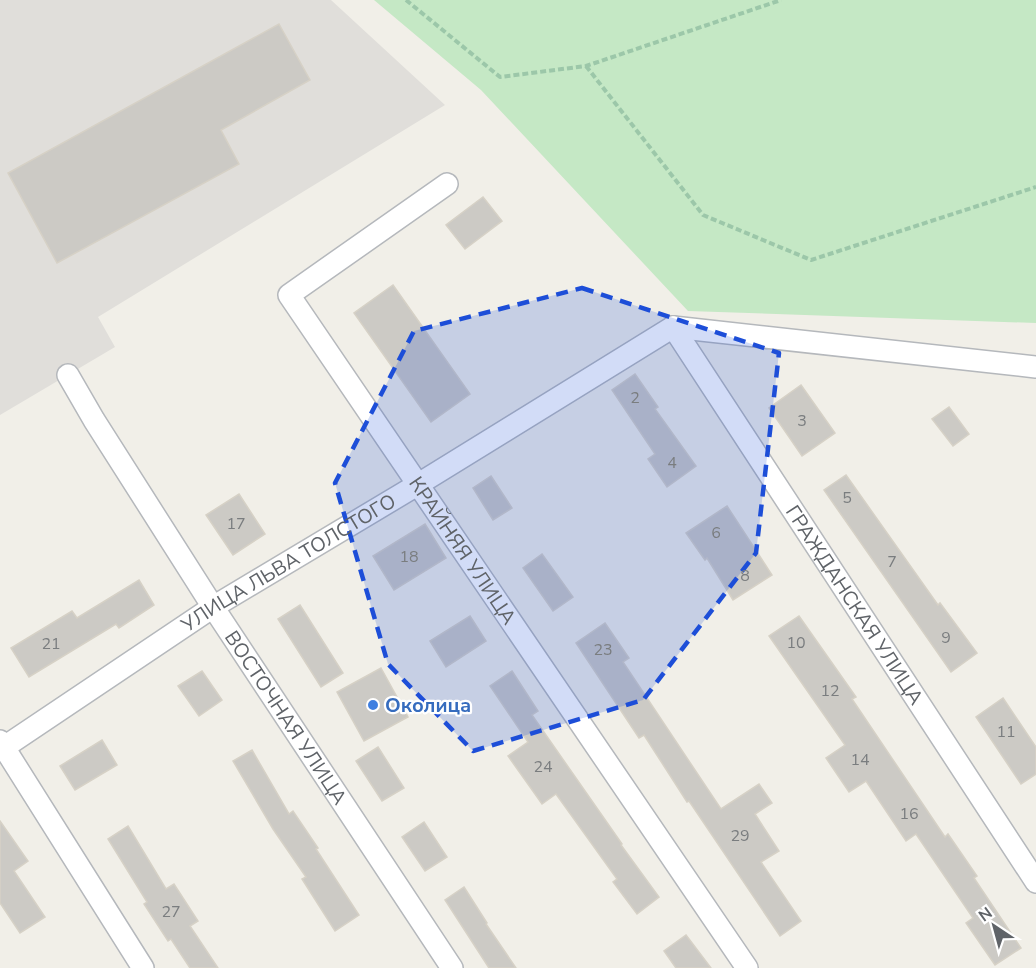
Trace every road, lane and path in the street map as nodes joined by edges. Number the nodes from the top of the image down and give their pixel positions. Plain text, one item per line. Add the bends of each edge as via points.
1 (406, 0) edge
2 (781, 0) edge
3 (586, 66) junction
4 (447, 184) dead end
5 (1036, 187) edge
6 (673, 327) junction
7 (1036, 367) edge
8 (68, 375) dead end
9 (417, 485) junction
10 (213, 607) junction
11 (1, 746) edge
12 (1036, 882) edge
13 (143, 968) edge
14 (452, 968) edge
15 (747, 968) edge

1 - 3 path via 500,77
2 - 3 path
3 - 5 path via 703,215 811,260
4 - 9 street, КРАЙНЯЯ УЛИЦА via 289,295
6 - 7 street
6 - 9 street, УЛИЦА ЛЬВА ТОЛСТОГО
6 - 12 street, ГРАЖДАНСКАЯ УЛИЦА
8 - 10 street, ВОСТОЧНАЯ УЛИЦА
9 - 10 street, УЛИЦА ЛЬВА ТОЛСТОГО
9 - 15 street, КРАЙНЯЯ УЛИЦА
10 - 11 street, УЛИЦА ЛЬВА ТОЛСТОГО
10 - 14 street, ВОСТОЧНАЯ УЛИЦА
11 - 13 street

